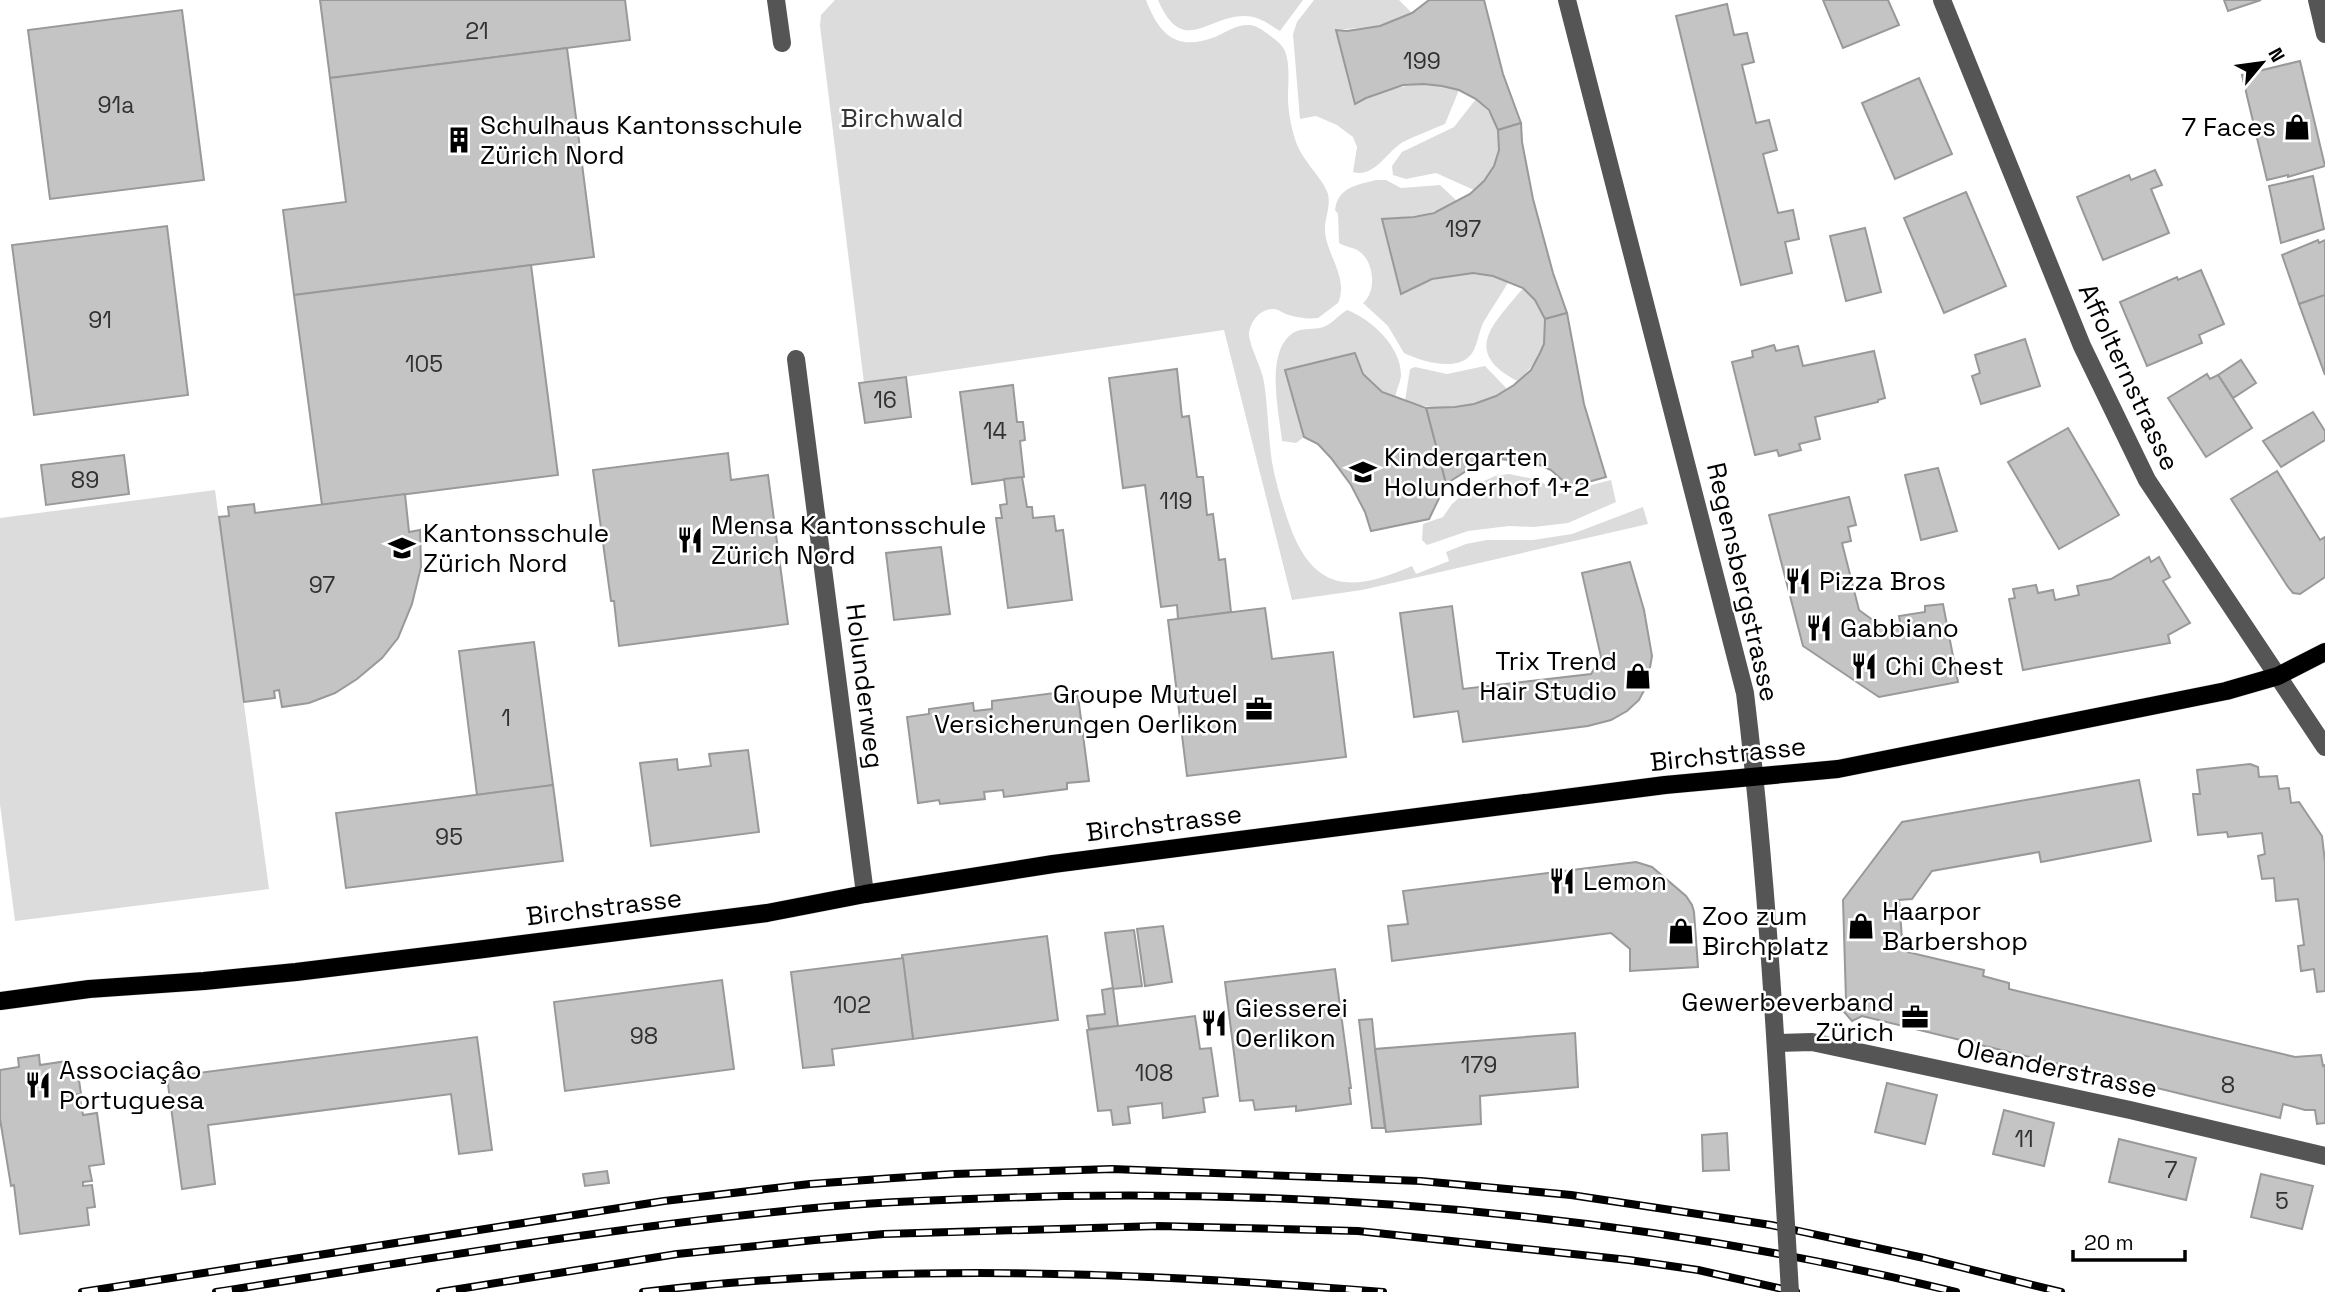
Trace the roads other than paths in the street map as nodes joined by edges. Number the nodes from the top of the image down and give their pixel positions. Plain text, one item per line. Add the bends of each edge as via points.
1 (776, 0) edge
2 (1567, 0) edge
3 (1942, 0) edge
4 (2317, 0) edge
5 (2325, 34) edge
6 (782, 43) dead end
7 (796, 359) dead end
8 (2325, 652) edge
9 (2278, 676) junction
10 (2325, 747) edge
11 (1755, 776) junction
12 (865, 894) junction
13 (0, 1001) edge
14 (1776, 1043) junction
15 (2325, 1156) edge
16 (1790, 1292) edge

1 - 6 street
2 - 11 street, Regensbergstrasse via 1743,684
3 - 9 street, Affolternstrasse via 2082,346 2147,480
4 - 5 street
7 - 12 street, Holunderweg
8 - 9 main road, Birchstrasse
9 - 10 street, Affolternstrasse
9 - 11 main road, Birchstrasse via 2189,699 1868,764
11 - 12 main road, Birchstrasse via 1053,864
11 - 14 street, Regensbergstrasse
12 - 13 main road, Birchstrasse via 767,913 310,971
14 - 15 street, Oleanderstrasse via 1812,1042
14 - 16 street, Regensbergstrasse, bridge

